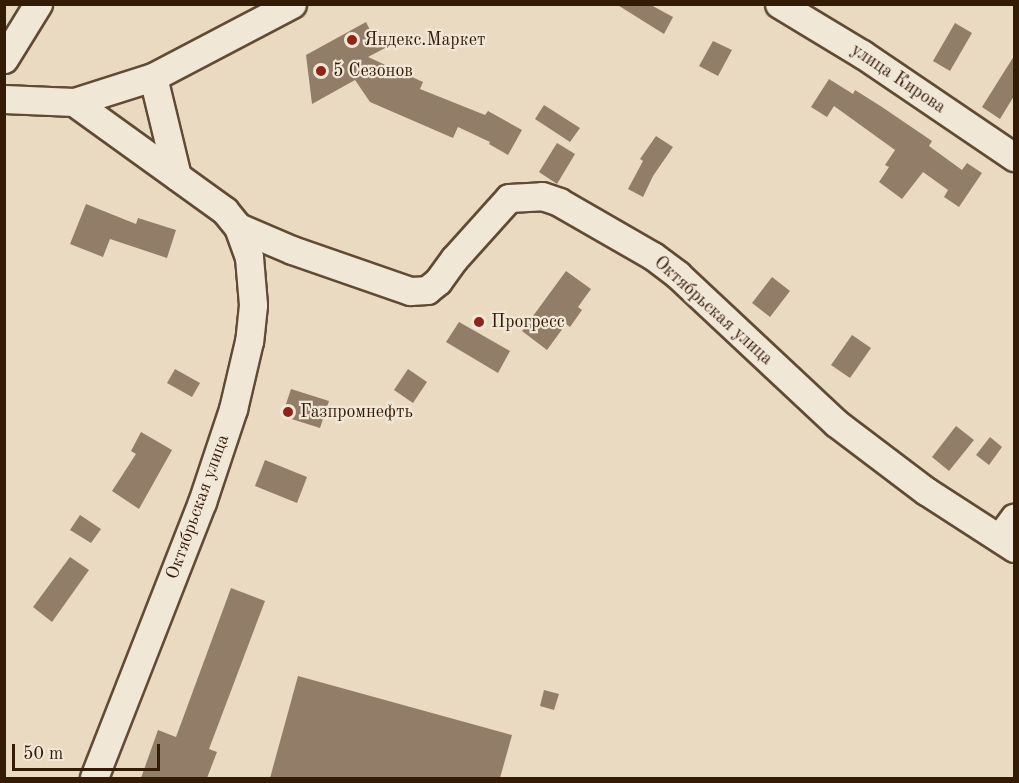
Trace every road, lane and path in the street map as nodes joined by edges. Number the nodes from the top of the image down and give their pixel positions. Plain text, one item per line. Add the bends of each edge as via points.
1 (38, 4) edge
2 (292, 4) edge
3 (779, 4) edge
4 (4, 59) edge
5 (153, 77) junction
6 (4, 99) edge
7 (74, 102) junction
8 (1014, 157) edge
9 (177, 176) junction
10 (238, 227) junction
11 (1009, 534) edge
12 (94, 778) edge

1 - 4 street
2 - 5 street
3 - 8 street, улица Кирова via 862,54
5 - 7 street
5 - 9 street
6 - 7 street
7 - 9 street, Октябрьская улица
9 - 10 street, Октябрьская улица via 225,211
10 - 11 street, Октябрьская улица via 410,291 427,290 509,198 542,196 559,202 653,256 678,275 836,423 926,491
10 - 12 street, Октябрьская улица via 249,257 253,305 249,342 233,409 202,502

